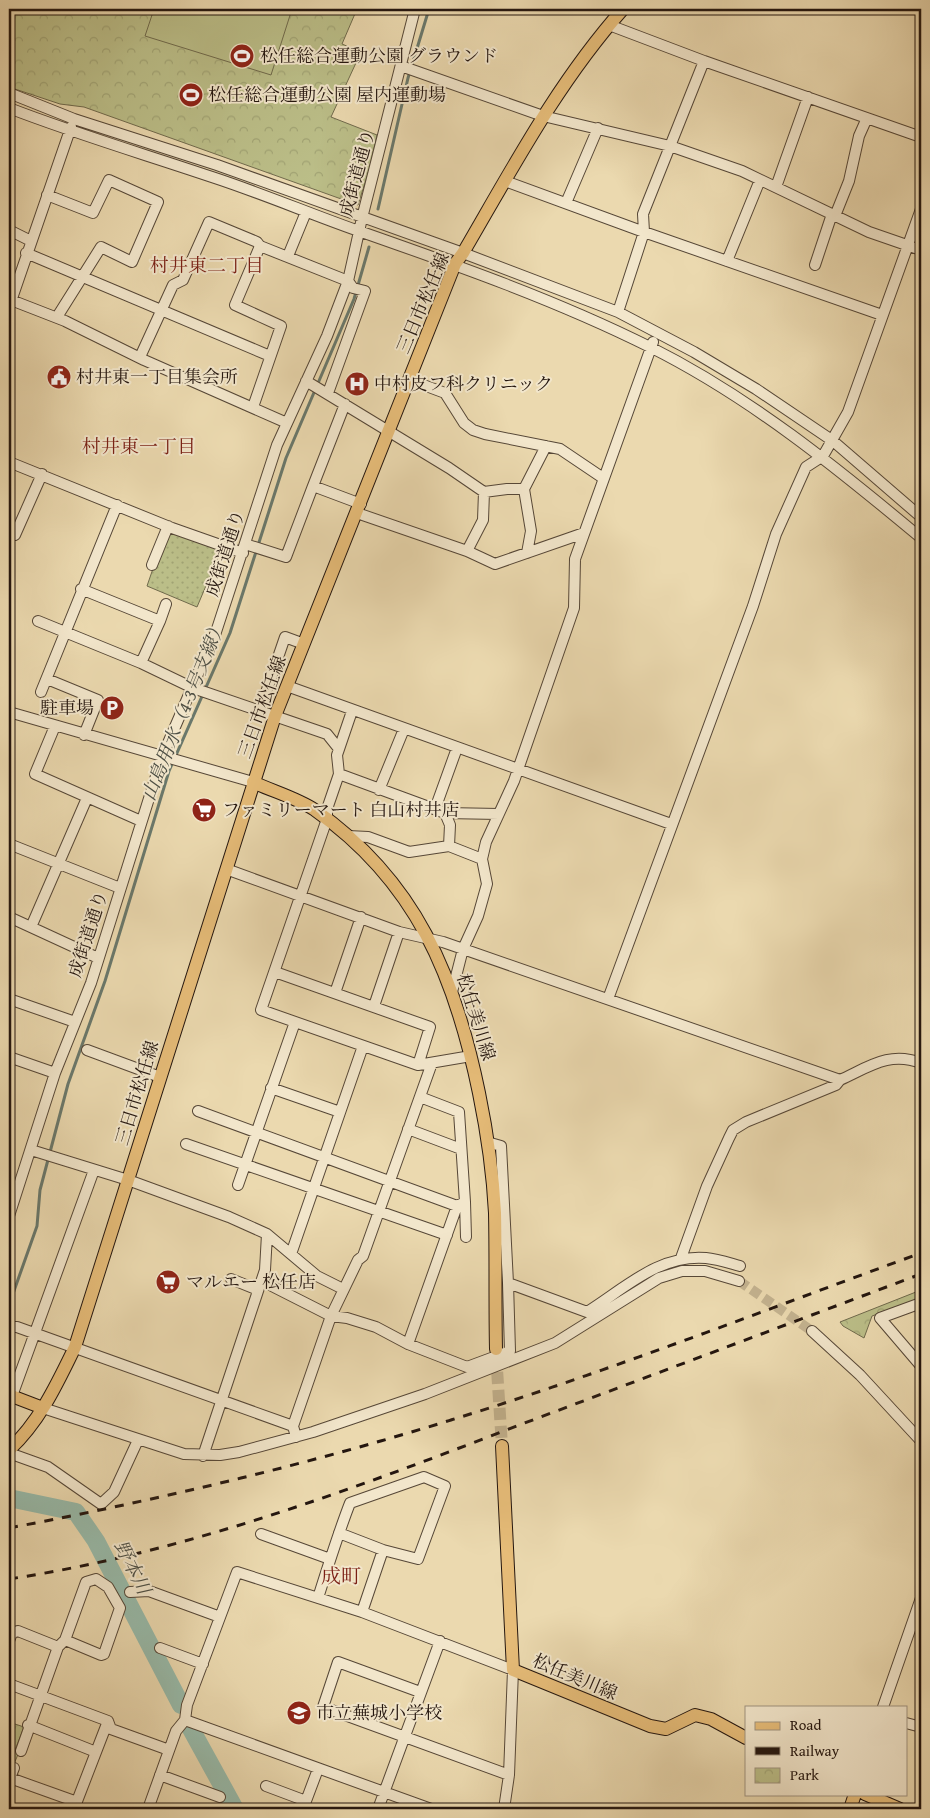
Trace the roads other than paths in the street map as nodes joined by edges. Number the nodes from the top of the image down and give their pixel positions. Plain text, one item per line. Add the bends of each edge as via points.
1 (415, 9) edge
2 (623, 9) edge
3 (609, 25) junction
4 (704, 61) junction
5 (409, 69) junction
6 (9, 94) edge
7 (808, 97) junction
8 (9, 108) edge
9 (543, 116) junction
10 (867, 118) junction
11 (74, 119) junction
12 (598, 128) junction
13 (69, 131) junction
14 (921, 137) edge
15 (670, 146) junction
16 (760, 180) junction
17 (505, 181) junction
18 (776, 187) junction
19 (47, 195) junction
20 (566, 203) junction
21 (921, 209) edge
22 (306, 212) junction
23 (834, 215) junction
24 (362, 218) junction
25 (9, 230) edge
26 (359, 231) junction
27 (644, 232) junction
28 (31, 241) junction
29 (260, 246) junction
30 (908, 246) junction
31 (921, 250) edge
32 (26, 253) junction
33 (464, 253) junction
34 (288, 256) junction
35 (727, 261) junction
36 (455, 264) junction
37 (815, 265) dead end
38 (81, 276) junction
39 (12, 286) edge
40 (354, 286) junction
41 (10, 303) edge
42 (162, 308) junction
43 (618, 312) junction
44 (882, 315) junction
45 (57, 318) junction
46 (656, 332) junction
47 (651, 347) junction
48 (270, 356) junction
49 (140, 357) junction
50 (410, 380) junction
51 (317, 387) junction
52 (345, 404) junction
53 (253, 407) junction
54 (287, 423) junction
55 (390, 432) junction
56 (833, 441) junction
57 (546, 446) junction
58 (823, 456) junction
59 (9, 462) edge
60 (42, 474) junction
61 (603, 478) junction
62 (313, 486) junction
63 (524, 489) junction
64 (484, 492) junction
65 (117, 505) junction
66 (359, 508) junction
67 (921, 516) edge
68 (168, 526) junction
69 (9, 532) edge
70 (584, 533) junction
71 (921, 538) edge
72 (246, 548) junction
73 (467, 551) junction
74 (527, 553) junction
75 (152, 565) dead end
76 (81, 589) junction
77 (166, 604) dead end
78 (38, 621) dead end
79 (160, 621) junction
80 (65, 632) junction
81 (304, 644) junction
82 (141, 663) junction
83 (47, 679) junction
84 (287, 686) junction
85 (202, 691) junction
86 (41, 692) dead end
87 (260, 710) junction
88 (352, 711) junction
89 (9, 712) edge
90 (275, 716) junction
91 (55, 726) junction
92 (404, 729) junction
93 (84, 734) junction
94 (457, 748) junction
95 (339, 749) junction
96 (170, 759) junction
97 (516, 769) junction
98 (340, 774) junction
99 (252, 782) junction
100 (379, 790) junction
101 (88, 798) junction
102 (440, 811) junction
103 (499, 814) junction
104 (327, 819) junction
105 (141, 821) junction
106 (671, 824) junction
107 (348, 836) junction
108 (9, 844) edge
109 (450, 846) junction
110 (482, 859) junction
111 (58, 862) junction
112 (226, 869) junction
113 (120, 888) junction
114 (300, 896) junction
115 (9, 917) edge
116 (361, 917) junction
117 (31, 927) junction
118 (399, 932) junction
119 (431, 941) junction
120 (463, 950) junction
121 (98, 958) junction
122 (276, 972) junction
123 (452, 992) junction
124 (335, 993) junction
125 (9, 999) edge
126 (608, 999) junction
127 (374, 1006) junction
128 (75, 1022) junction
129 (295, 1022) junction
130 (363, 1046) junction
131 (87, 1050) dead end
132 (471, 1056) junction
133 (9, 1057) edge
134 (432, 1063) junction
135 (921, 1063) edge
136 (418, 1065) junction
137 (55, 1072) junction
138 (160, 1077) junction
139 (840, 1080) junction
140 (271, 1088) junction
141 (420, 1098) junction
142 (198, 1112) dead end
143 (340, 1112) junction
144 (408, 1129) junction
145 (255, 1132) junction
146 (487, 1142) junction
147 (186, 1144) dead end
148 (461, 1149) junction
149 (31, 1150) junction
150 (324, 1158) junction
151 (244, 1164) junction
152 (94, 1170) junction
153 (128, 1180) junction
154 (390, 1182) junction
155 (238, 1185) dead end
156 (314, 1188) junction
157 (461, 1204) junction
158 (380, 1210) junction
159 (9, 1216) edge
160 (267, 1234) junction
161 (447, 1235) junction
162 (466, 1237) dead end
163 (291, 1254) junction
164 (680, 1258) junction
165 (740, 1266) dead end
166 (231, 1279) dead end
167 (739, 1281) tunnel mouth
168 (508, 1284) junction
169 (260, 1285) junction
170 (343, 1289) junction
171 (921, 1303) edge
172 (331, 1316) junction
173 (9, 1327) edge
174 (812, 1331) tunnel mouth
175 (34, 1333) junction
176 (408, 1344) junction
177 (75, 1347) junction
178 (496, 1349) tunnel mouth
179 (919, 1360) edge
180 (10, 1396) edge
181 (220, 1400) junction
182 (43, 1408) junction
183 (293, 1426) junction
184 (296, 1437) junction
185 (138, 1440) junction
186 (921, 1441) edge
187 (502, 1446) tunnel mouth
188 (9, 1451) edge
189 (203, 1456) junction
190 (339, 1533) junction
191 (261, 1534) dead end
192 (383, 1550) junction
193 (330, 1559) junction
194 (130, 1592) dead end
195 (318, 1598) junction
196 (921, 1598) edge
197 (362, 1612) junction
198 (220, 1617) junction
199 (9, 1641) edge
200 (440, 1641) junction
201 (61, 1644) junction
202 (160, 1648) dead end
203 (203, 1664) junction
204 (513, 1670) junction
205 (9, 1684) edge
206 (420, 1692) junction
207 (39, 1695) junction
208 (883, 1706) edge
209 (185, 1720) junction
210 (108, 1722) junction
211 (908, 1724) edge
212 (28, 1725) junction
213 (921, 1727) edge
214 (745, 1737) edge
215 (404, 1738) junction
216 (21, 1750) dead end
217 (169, 1750) junction
218 (96, 1752) junction
219 (318, 1769) junction
220 (160, 1775) junction
221 (509, 1775) junction
222 (11, 1776) edge
223 (266, 1786) dead end
224 (384, 1792) junction
225 (854, 1796) edge
226 (870, 1796) edge
227 (220, 1797) dead end
228 (305, 1805) edge
229 (76, 1806) edge
230 (148, 1809) edge
231 (378, 1809) edge
232 (431, 1809) edge
233 (504, 1809) edge
234 (850, 1809) edge
235 (900, 1809) edge

1 - 5 street, 成街道通り
2 - 3 main road, 三日市松任線
3 - 4 street
3 - 9 main road, 三日市松任線
4 - 7 street
4 - 15 street
5 - 9 street
5 - 24 street, 成街道通り
6 - 11 street
7 - 10 street
7 - 18 street
8 - 13 street
9 - 12 street
9 - 17 main road, 三日市松任線
10 - 14 street
10 - 23 street via 858,136 849,181
11 - 13 street
11 - 24 street via 217,165
12 - 15 street
12 - 20 street
13 - 19 street
13 - 22 street via 215,178
15 - 16 street
15 - 27 street via 643,214
16 - 18 street
16 - 35 street
17 - 20 street
17 - 33 main road, 三日市松任線
18 - 23 street
19 - 28 street
19 - 38 street via 93,213 109,180 158,202 132,262 101,247
20 - 27 street
21 - 30 street
22 - 26 street
22 - 34 street
23 - 30 street
23 - 37 street
24 - 26 street, 成街道通り
24 - 33 street
25 - 28 street
26 - 36 street
26 - 40 street, 成街道通り
27 - 35 street
27 - 43 street
28 - 32 street
29 - 34 street
29 - 42 street via 208,222 183,280 173,285
29 - 48 street via 235,306 281,326
30 - 31 street
30 - 44 street
32 - 38 street
32 - 39 street
33 - 36 main road, 三日市松任線
33 - 43 street
34 - 40 street
35 - 44 street
36 - 47 street via 568,309
36 - 50 main road, 三日市松任線
38 - 42 street
38 - 45 street
39 - 41 street
40 - 51 street, 成街道通り via 327,336
40 - 51 street via 365,291
41 - 45 street
42 - 48 street
42 - 49 street
43 - 46 street
44 - 56 street via 848,412
45 - 49 street
46 - 47 street
46 - 56 street via 756,389
47 - 58 street via 769,417
47 - 61 street
48 - 53 street
49 - 53 street
50 - 55 main road, 三日市松任線
50 - 57 street via 445,393 472,430
51 - 52 street
51 - 54 street, 成街道通り
52 - 55 street
52 - 62 street
53 - 54 street
54 - 72 street, 成街道通り via 276,444
55 - 64 street
55 - 66 main road, 三日市松任線
56 - 58 street
56 - 67 street
57 - 61 street via 560,449
57 - 63 street
58 - 71 street
58 - 106 street via 806,467 784,516
59 - 60 street
60 - 65 street
60 - 69 street via 14,535
61 - 70 street
62 - 66 street
62 - 72 street via 286,557
63 - 64 street
63 - 74 street via 531,531
64 - 73 street via 483,520
65 - 68 street
65 - 76 street
66 - 73 street
66 - 81 main road, 三日市松任線
68 - 72 street
68 - 75 street
70 - 74 street
70 - 97 street via 575,559 574,608
72 - 85 street, 成街道通り via 216,632
73 - 74 street via 495,564
76 - 79 street
76 - 80 street
77 - 79 street
78 - 80 street
79 - 82 street
80 - 82 street
80 - 83 street
81 - 84 main road, 三日市松任線
81 - 87 street via 285,637
82 - 85 street
83 - 86 street
83 - 93 street via 98,700
84 - 88 street
84 - 90 main road, 三日市松任線
85 - 87 street
85 - 96 street, 成街道通り
87 - 90 street
88 - 92 street
88 - 95 street
89 - 91 street
90 - 95 street via 327,734
90 - 99 main road, 三日市松任線
91 - 93 street
91 - 101 street via 35,774
92 - 94 street
92 - 100 street
93 - 96 street
94 - 97 street
94 - 102 street
95 - 98 street
96 - 99 street
96 - 105 street, 成街道通り
97 - 103 street
97 - 106 street
98 - 100 street
98 - 104 street
99 - 104 main road, 松任美川線 via 313,809
99 - 112 main road, 三日市松任線
100 - 102 street
101 - 105 street
101 - 111 street
102 - 103 street
102 - 109 street via 450,825
103 - 110 street
104 - 107 main road, 松任美川線
104 - 114 street
105 - 113 street, 成街道通り
106 - 126 street
107 - 109 street via 368,837 409,852
107 - 119 main road, 松任美川線 via 378,864 404,897
108 - 111 street
109 - 110 street
110 - 120 street via 487,884
111 - 113 street
111 - 117 street
112 - 114 street
112 - 138 main road, 三日市松任線
113 - 121 street, 成街道通り
114 - 116 street
114 - 122 street
115 - 117 street
116 - 118 street
116 - 124 street
117 - 121 street
118 - 119 street
118 - 127 street
119 - 120 street
119 - 123 main road, 松任美川線
120 - 123 street
120 - 126 street
121 - 128 street, 成街道通り
122 - 124 street
122 - 129 street via 261,1010
123 - 132 main road, 松任美川線
124 - 127 street
125 - 128 street
126 - 139 street
127 - 136 street via 430,1027
128 - 137 street, 成街道通り
129 - 130 street
129 - 140 street
130 - 136 street
130 - 143 street
131 - 138 street
132 - 134 street
132 - 146 main road, 松任美川線
133 - 137 street
134 - 136 street
134 - 141 street
135 - 139 street via 905,1057 887,1060
137 - 149 street, 成街道通り
138 - 153 main road, 三日市松任線
139 - 164 street via 836,1085 733,1130 707,1186
140 - 143 street
140 - 145 street
141 - 144 street
141 - 148 street via 459,1112
142 - 145 street
143 - 150 street
144 - 148 street
144 - 154 street
145 - 150 street
145 - 151 street
146 - 168 street via 501,1146
146 - 178 main road, 松任美川線 via 495,1211
147 - 151 street
148 - 157 street
149 - 152 street
149 - 159 street, 成街道通り
150 - 154 street
150 - 156 street
151 - 155 street
151 - 156 street
152 - 153 street
152 - 175 street
153 - 160 street
153 - 177 main road, 三日市松任線
154 - 157 street
154 - 158 street
156 - 158 street
156 - 163 street
157 - 161 street
157 - 162 street
158 - 161 street
158 - 170 street via 363,1256
160 - 163 street
160 - 169 street via 265,1270
161 - 176 street
163 - 170 street via 317,1276
164 - 165 street via 707,1258
164 - 168 street via 640,1276 586,1312
166 - 169 street
167 - 184 street via 705,1271 682,1271 659,1278 555,1343 425,1394
168 - 176 street via 510,1351 467,1367
169 - 172 street
169 - 181 street
170 - 172 street
171 - 179 street via 880,1318
172 - 176 street via 376,1327
172 - 183 street
173 - 175 street
174 - 186 street via 860,1375
175 - 177 street
175 - 180 street
177 - 181 street
177 - 182 main road, 三日市松任線
180 - 182 main road
181 - 183 street
181 - 189 street
182 - 185 street
182 - 188 main road, 三日市松任線
183 - 184 street
184 - 189 street via 239,1452
185 - 188 street via 114,1492 101,1504 48,1467
185 - 189 street via 184,1454
187 - 204 main road, 松任美川線
190 - 192 street
190 - 192 street via 350,1503 424,1477 445,1486 418,1559
190 - 193 street
191 - 193 street
192 - 197 street
193 - 195 street
194 - 198 street via 149,1591
195 - 197 street
195 - 198 street via 237,1572
196 - 208 street
197 - 200 street
198 - 203 street
199 - 201 street via 12,1633 18,1631
200 - 204 street
200 - 206 street
201 - 201 street via 86,1582 96,1578 108,1587 120,1608 104,1654
201 - 207 street
202 - 203 street
203 - 209 street via 187,1705
204 - 214 main road, 松任美川線 via 650,1726 666,1729 695,1715 711,1719
204 - 221 street
205 - 207 street
206 - 215 street
206 - 215 street via 338,1662 322,1707
207 - 210 street
207 - 212 street
209 - 217 street via 176,1731
209 - 219 street
210 - 217 street via 111,1729
210 - 218 street
211 - 213 street
212 - 216 street
212 - 218 street
215 - 221 street
215 - 224 street
217 - 220 street
218 - 229 street
219 - 224 street
219 - 228 street
220 - 227 street
220 - 230 street
221 - 233 street
222 - 229 street
223 - 228 street
224 - 231 street
224 - 232 street
225 - 234 main road
226 - 235 main road

